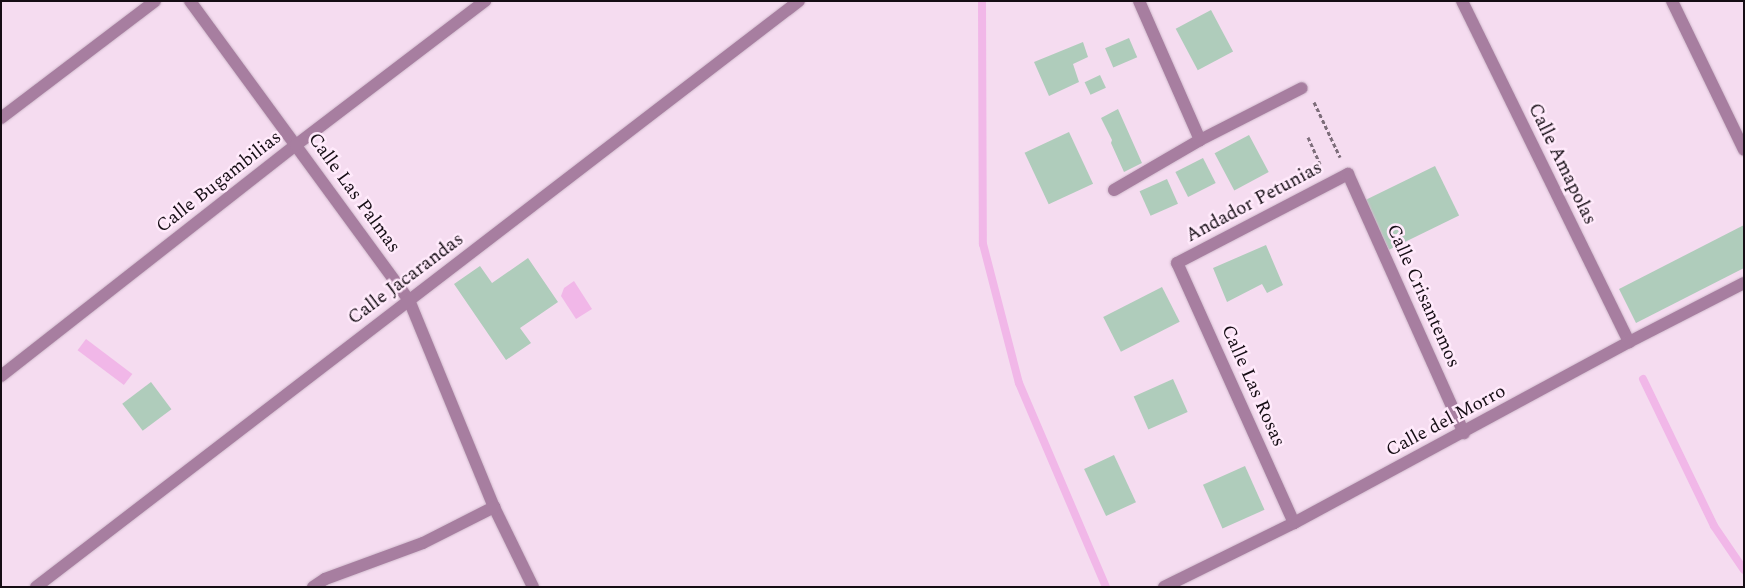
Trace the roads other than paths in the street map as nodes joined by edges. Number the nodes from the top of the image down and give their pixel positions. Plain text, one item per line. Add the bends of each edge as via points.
1 (154, 1) edge
2 (190, 1) edge
3 (484, 1) edge
4 (1139, 1) edge
5 (1462, 1) edge
6 (1672, 1) edge
7 (800, 2) edge
8 (1302, 88) dead end
9 (1, 118) edge
10 (1200, 140) junction
11 (296, 145) junction
12 (1744, 150) edge
13 (1348, 174) joint
14 (1114, 190) dead end
15 (1177, 263) joint
16 (1744, 283) edge
17 (409, 300) junction
18 (1629, 342) junction
19 (1, 376) edge
20 (1464, 433) junction
21 (494, 507) junction
22 (1294, 523) junction
23 (36, 587) edge
24 (314, 587) edge
25 (533, 587) edge
26 (1164, 587) edge

1 - 9 street
2 - 11 street, Calle Las Palmas
3 - 11 street, Calle Bugambilias
4 - 10 street
5 - 18 street, Calle Amapolas
6 - 12 street
7 - 17 street, Calle Jacarandas
8 - 10 street
10 - 14 street
11 - 17 street, Calle Las Palmas
11 - 19 street, Calle Bugambilias
13 - 15 street, Andador Petunias
13 - 20 street, Calle Crisantemos
15 - 22 street, Calle Las Rosas
16 - 18 street, Calle del Morro
17 - 21 street, Calle Las Palmas
17 - 23 street, Calle Jacarandas
18 - 20 street, Calle del Morro
20 - 22 street, Calle del Morro
21 - 24 street via 423,543 325,579
21 - 25 street, Calle Las Palmas
22 - 26 street, Calle del Morro

